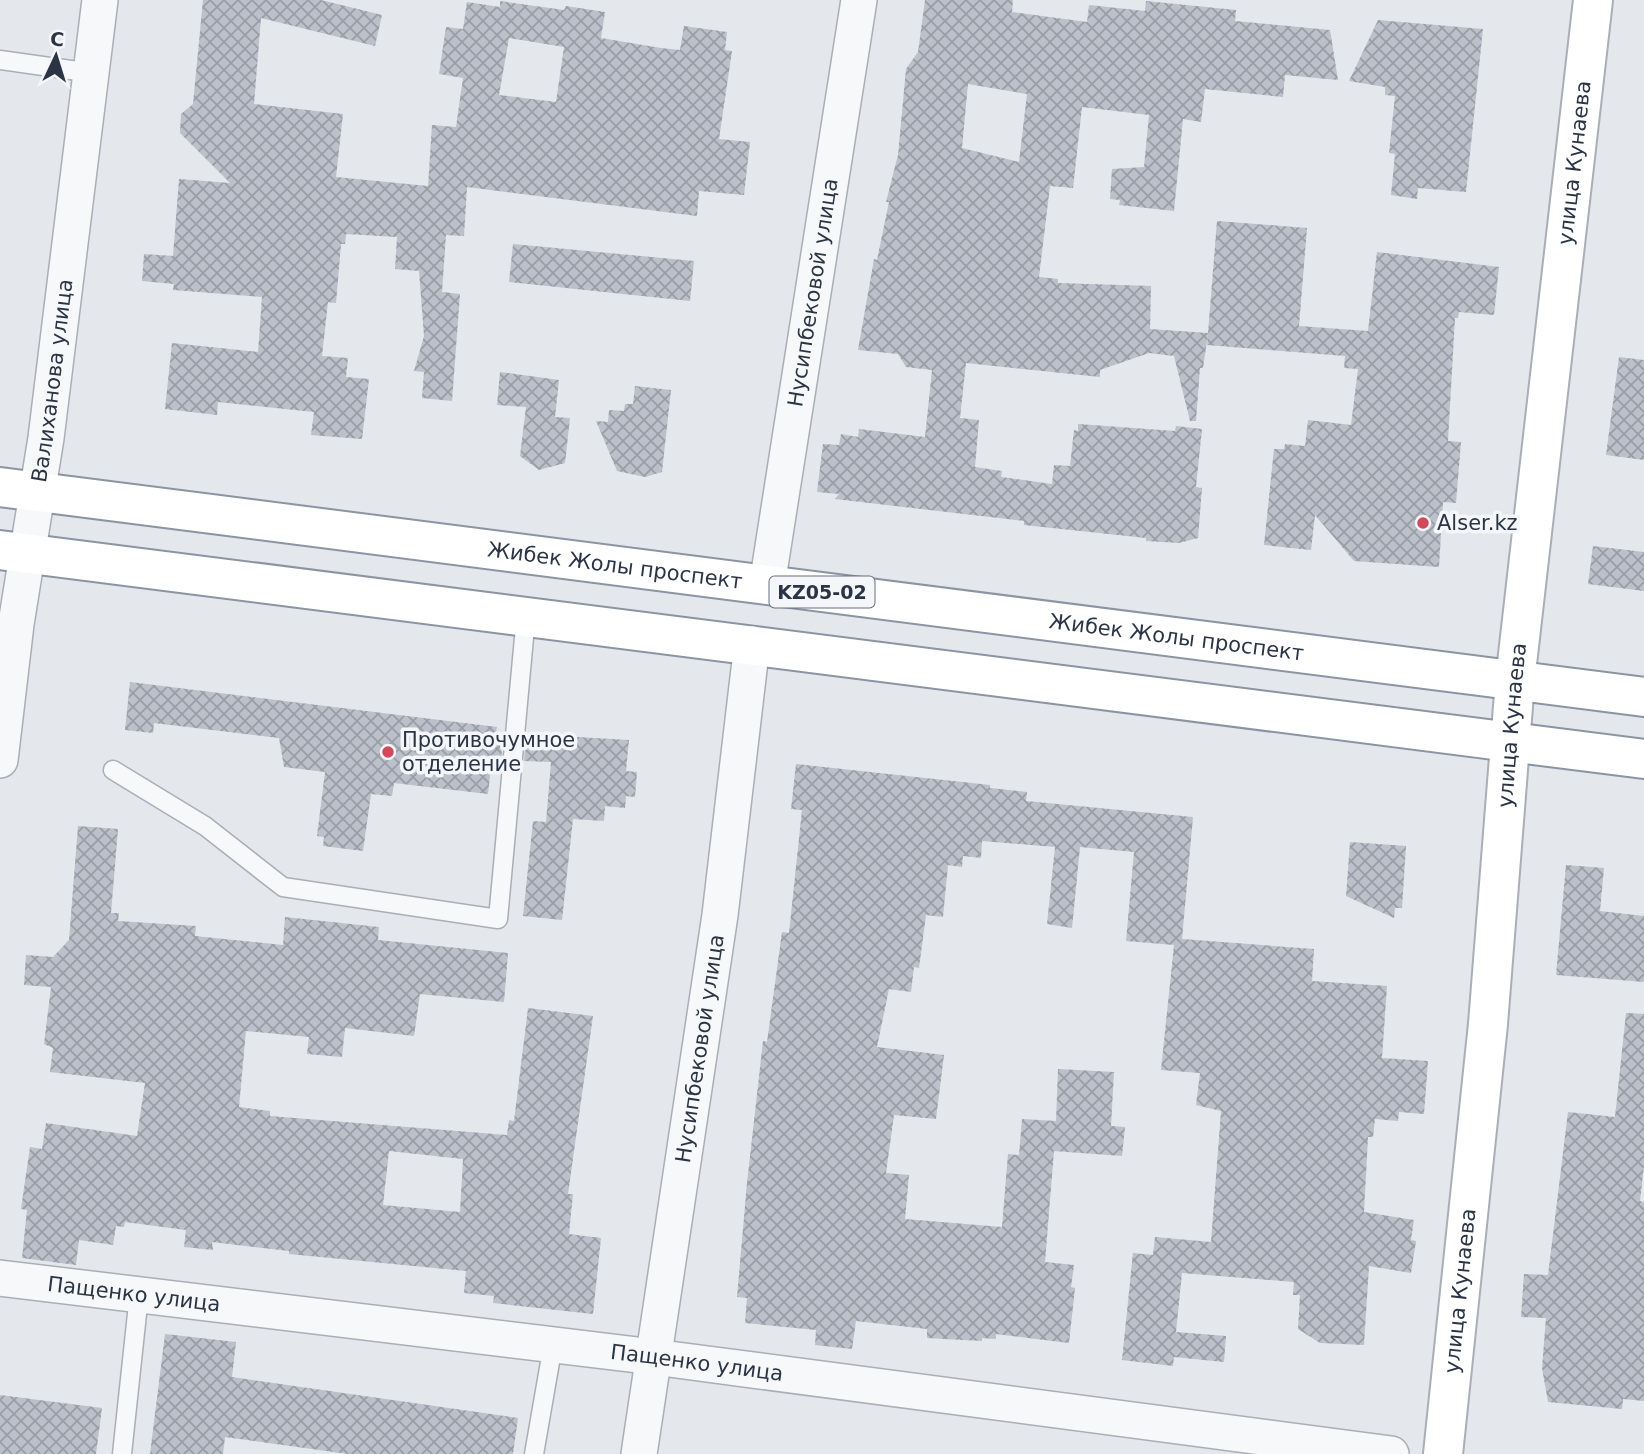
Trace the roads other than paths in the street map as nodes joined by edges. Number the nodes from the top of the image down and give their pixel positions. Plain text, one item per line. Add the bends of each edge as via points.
1 (100, 0) edge
2 (859, 0) edge
3 (1593, 0) edge
4 (0, 60) edge
5 (92, 73) junction
6 (0, 487) edge
7 (37, 492) junction
8 (14, 551) edge
9 (767, 585) junction
10 (526, 616) junction
11 (752, 644) junction
12 (1516, 681) junction
13 (1644, 697) edge
14 (1511, 742) junction
15 (1644, 759) edge
16 (0, 760) edge
17 (113, 770) dead end
18 (0, 1278) edge
19 (139, 1295) junction
20 (553, 1345) junction
21 (654, 1357) junction
22 (122, 1454) edge
23 (534, 1454) edge
24 (639, 1454) edge
25 (1391, 1454) edge
26 (1443, 1454) edge

1 - 5 street, Валиханова улица
2 - 9 street, Нусипбековой улица
3 - 12 main road, улица Кунаева
4 - 5 lane
5 - 7 street, Валиханова улица
6 - 7 main road, Жибек Жолы проспект / KZ05-02
7 - 8 street, Валиханова улица
7 - 9 main road, Жибек Жолы проспект / KZ05-02
8 - 10 main road
8 - 16 street, Валиханова улица
9 - 12 main road, Жибек Жолы проспект / KZ05-02
10 - 11 main road
10 - 17 lane via 498,919 283,887 205,826
11 - 14 main road
11 - 21 street, Нусипбековой улица via 720,915
12 - 13 main road, Жибек Жолы проспект / KZ05-02
12 - 14 main road, улица Кунаева
14 - 15 main road
14 - 26 main road, улица Кунаева via 1488,1024
18 - 19 street, Пащенко улица
19 - 20 street, Пащенко улица
19 - 22 lane
20 - 21 street, Пащенко улица
20 - 23 lane
21 - 24 street, Нусипбековой улица
21 - 25 street, Пащенко улица

